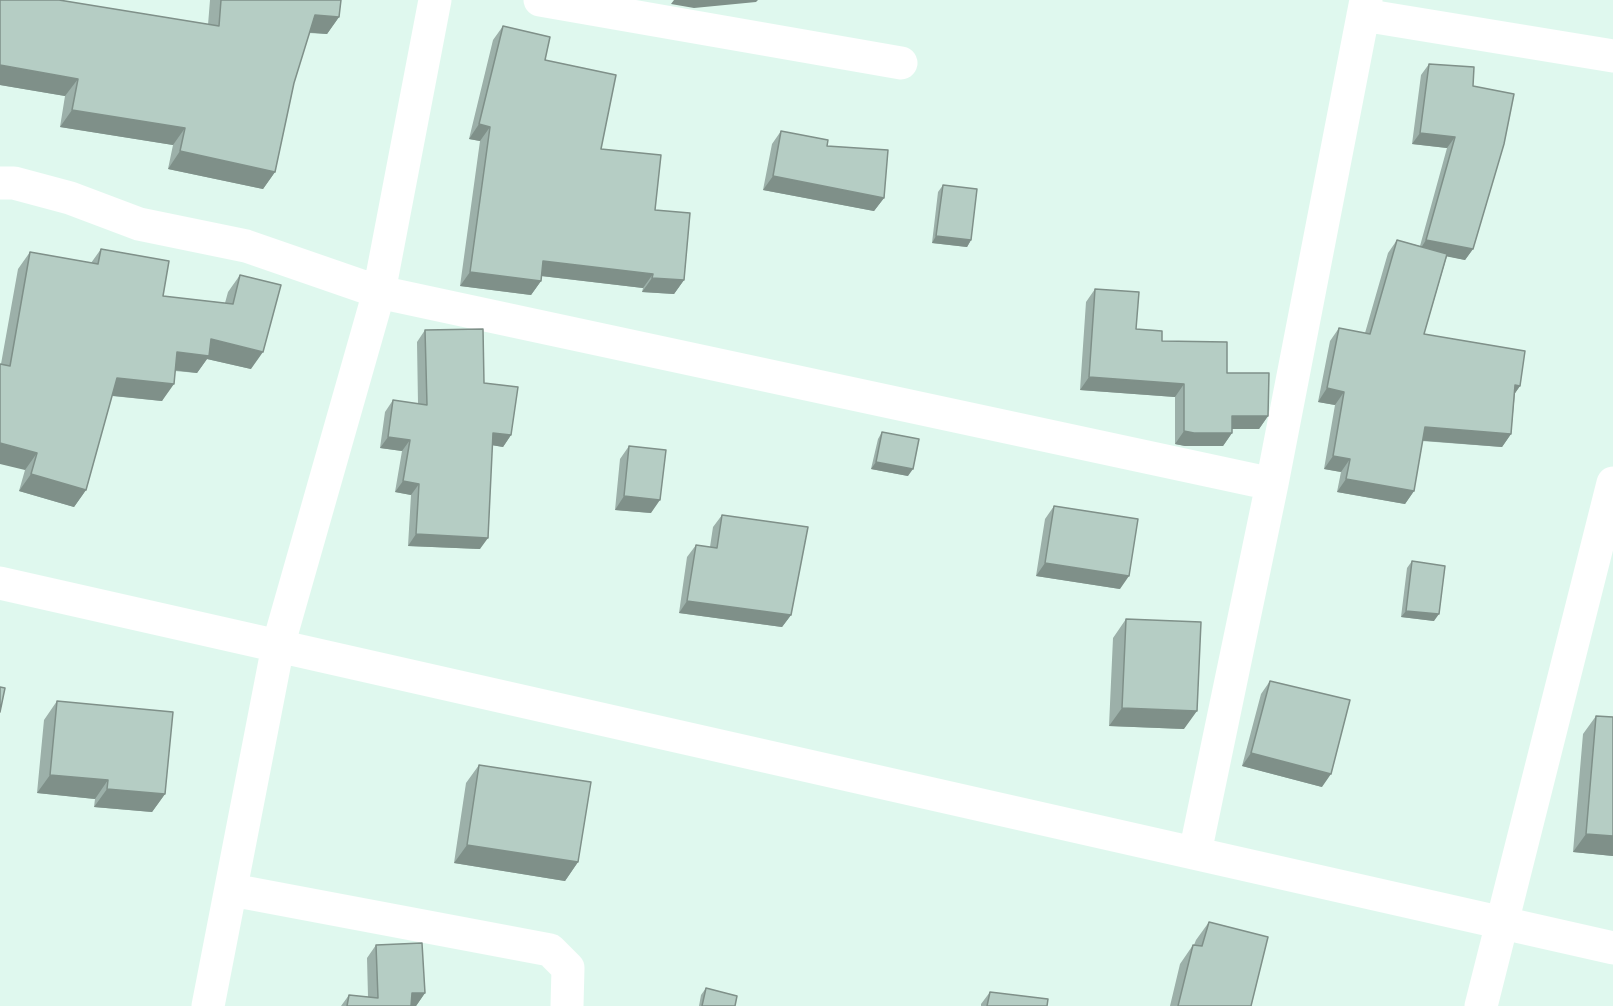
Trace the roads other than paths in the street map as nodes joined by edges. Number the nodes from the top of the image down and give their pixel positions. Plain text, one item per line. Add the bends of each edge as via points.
1 (435, 0) edge
2 (540, 0) edge
3 (1365, 7) edge
4 (1613, 56) edge
5 (901, 63) dead end
6 (0, 183) edge
7 (379, 292) junction
8 (1613, 483) edge
9 (1272, 484) junction
10 (1605, 552) edge
11 (0, 583) edge
12 (278, 646) junction
13 (1195, 853) junction
14 (232, 890) junction
15 (1502, 922) junction
16 (1613, 948) edge
17 (208, 1006) edge
18 (567, 1006) edge
19 (1481, 1006) edge

1 - 7 street
2 - 5 street
3 - 4 street
3 - 9 street
6 - 7 street via 70,198 139,224 246,246
7 - 9 street
7 - 12 street
8 - 10 street
9 - 13 street
10 - 15 street
11 - 12 street
12 - 13 street
12 - 14 street
13 - 15 street
14 - 17 street
14 - 18 street via 550,950 568,968
15 - 16 street
15 - 19 street

